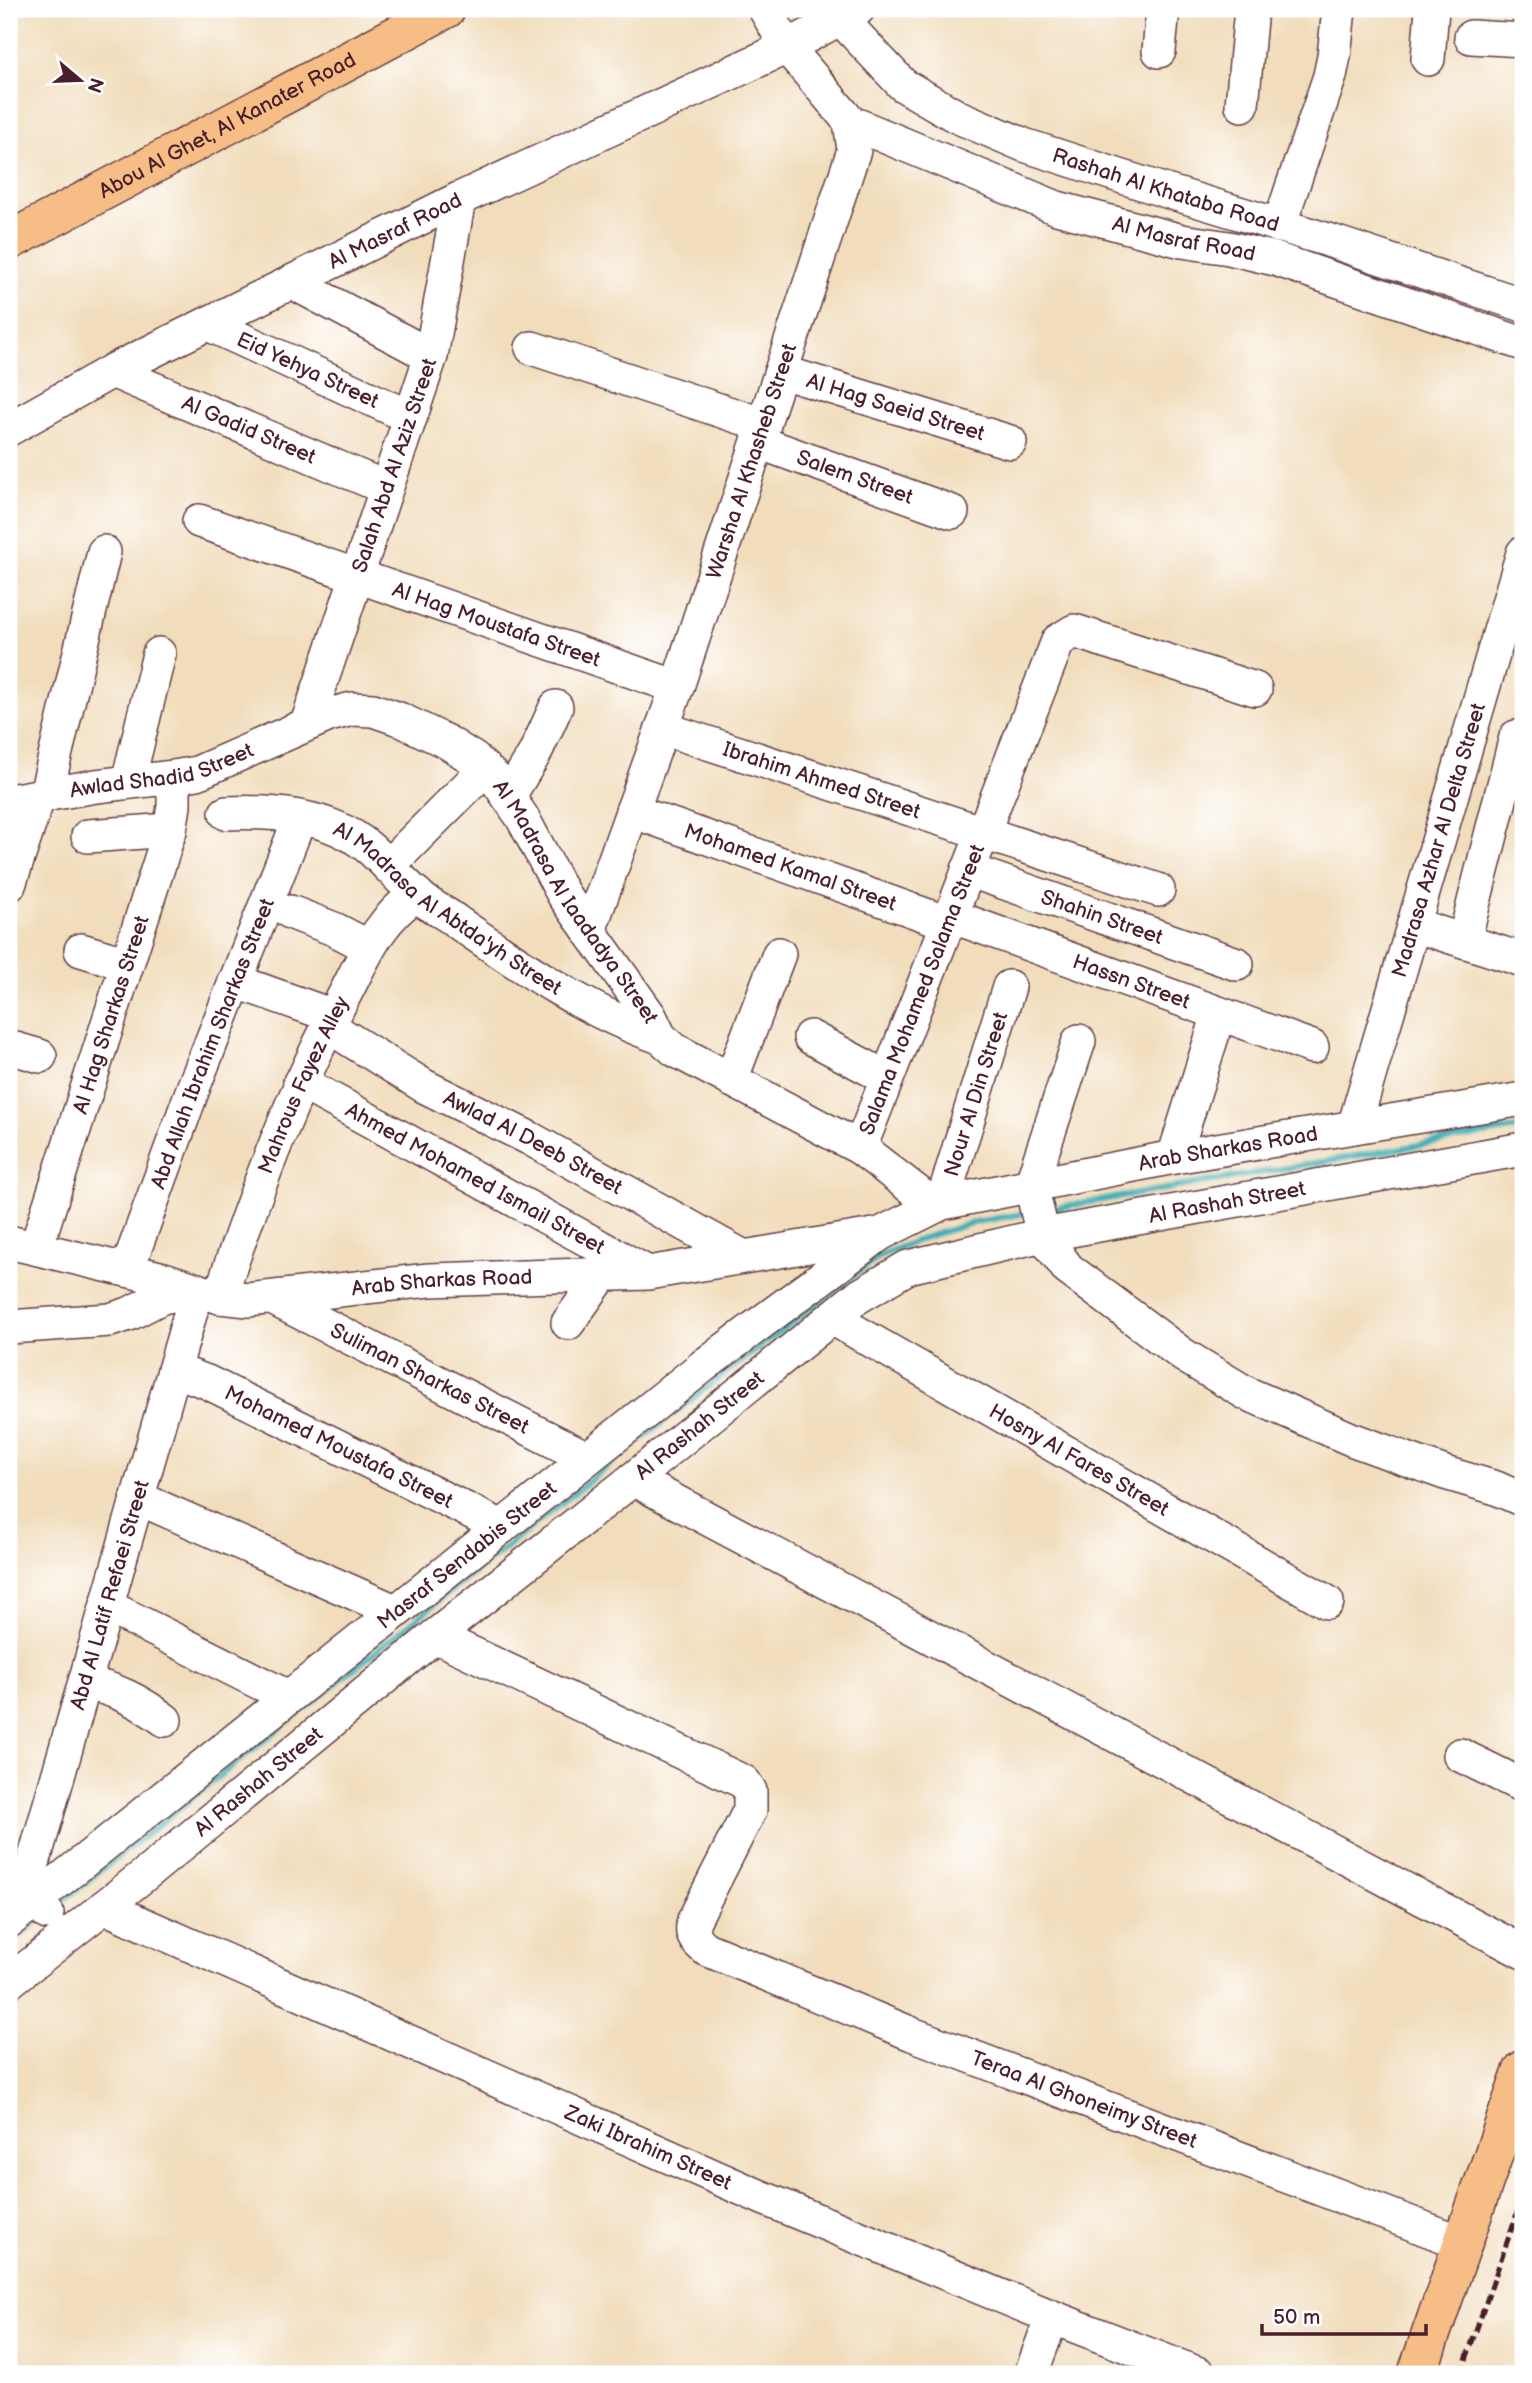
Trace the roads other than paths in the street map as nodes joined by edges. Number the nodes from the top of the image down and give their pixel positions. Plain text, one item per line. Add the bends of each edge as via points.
1 (391, 9) edge
2 (446, 9) edge
3 (765, 9) edge
4 (1163, 9) edge
5 (1251, 9) edge
6 (1339, 9) edge
7 (1432, 9) edge
8 (849, 13) edge
9 (1471, 37) dead end
10 (1523, 40) edge
11 (787, 47) junction
12 (1159, 51) dead end
13 (1428, 58) dead end
14 (1242, 105) dead end
15 (850, 122) junction
16 (984, 127) junction
17 (964, 169) junction
18 (458, 199) junction
19 (9, 213) edge
20 (1279, 226) junction
21 (9, 241) edge
22 (292, 282) junction
23 (1461, 285) junction
24 (1523, 306) edge
25 (1450, 319) junction
26 (208, 324) junction
27 (1523, 344) edge
28 (532, 348) dead end
29 (431, 356) junction
30 (112, 372) junction
31 (782, 372) junction
32 (410, 417) junction
33 (9, 429) edge
34 (761, 433) junction
35 (1010, 442) dead end
36 (386, 488) junction
37 (952, 512) dead end
38 (199, 521) dead end
39 (104, 552) dead end
40 (1523, 553) edge
41 (356, 576) junction
42 (159, 654) dead end
43 (677, 687) junction
44 (1255, 689) dead end
45 (556, 707) dead end
46 (307, 724) junction
47 (662, 728) junction
48 (1516, 737) dead end
49 (485, 769) junction
50 (174, 777) junction
51 (128, 782) junction
52 (509, 796) junction
53 (31, 797) edge
54 (632, 811) junction
55 (226, 813) dead end
56 (300, 818) junction
57 (170, 830) junction
58 (984, 831) junction
59 (88, 836) dead end
60 (388, 865) junction
61 (968, 870) junction
62 (9, 886) edge
63 (1158, 890) dead end
64 (417, 894) junction
65 (290, 912) dead end
66 (949, 919) junction
67 (1414, 925) junction
68 (589, 931) junction
69 (1464, 941) junction
70 (369, 947) junction
71 (81, 950) dead end
72 (779, 954) dead end
73 (1523, 960) edge
74 (127, 964) junction
75 (1237, 964) dead end
76 (235, 981) junction
77 (1009, 987) dead end
78 (1219, 1014) junction
79 (330, 1021) junction
80 (660, 1037) junction
81 (810, 1037) dead end
82 (1079, 1041) dead end
83 (1312, 1046) dead end
84 (887, 1078) junction
85 (731, 1080) junction
86 (300, 1082) junction
87 (1523, 1099) edge
88 (1354, 1127) junction
89 (860, 1148) junction
90 (1523, 1149) edge
91 (1174, 1157) junction
92 (1031, 1185) junction
93 (938, 1204) junction
94 (880, 1234) junction
95 (1043, 1235) junction
96 (22, 1245) edge
97 (742, 1256) junction
98 (127, 1270) junction
99 (648, 1273) junction
100 (602, 1275) junction
101 (208, 1293) junction
102 (272, 1298) junction
103 (832, 1318) junction
104 (568, 1323) dead end
105 (9, 1327) edge
106 (174, 1370) junction
107 (587, 1458) junction
108 (633, 1479) junction
109 (138, 1498) junction
110 (1523, 1500) edge
111 (502, 1527) junction
112 (1327, 1602) dead end
113 (107, 1606) junction
114 (395, 1611) junction
115 (435, 1636) junction
116 (85, 1683) junction
117 (288, 1697) junction
118 (165, 1720) dead end
119 (1460, 1755) dead end
120 (1523, 1787) edge
121 (104, 1906) junction
122 (50, 1918) junction
123 (9, 1921) edge
124 (1523, 1952) edge
125 (9, 1982) edge
126 (1523, 2070) edge
127 (1463, 2243) junction
128 (1052, 2317) junction
129 (1031, 2374) edge
130 (1199, 2374) edge
131 (1417, 2374) edge

1 - 19 main road, Abou Al Ghet, Al Kanater Road
2 - 21 main road, Abou Al Ghet, Al Kanater Road
3 - 11 street
4 - 12 street
5 - 14 street
6 - 20 street via 1329,76
7 - 13 street
8 - 11 street, Al Masraf Road
8 - 16 street, Rashah Al Khataba Road via 903,85
9 - 10 street
11 - 15 street
11 - 18 street, Al Masraf Road
15 - 17 street, Al Masraf Road
15 - 31 street, Warsha Al Khasheb Street via 854,142 849,167
16 - 17 street
16 - 20 street, Rashah Al Khataba Road via 1024,145
17 - 25 street, Al Masraf Road via 1057,208 1275,260
18 - 22 street, Al Masraf Road
18 - 29 street, Salah Abd Al Aziz Street
20 - 23 street, Rashah Al Khataba Road
22 - 26 street, Al Masraf Road
22 - 29 street
23 - 24 street, Rashah Al Khataba Road
23 - 25 street
25 - 27 street, Al Masraf Road
26 - 30 street, Al Masraf Road
26 - 32 street, Eid Yehya Street
28 - 34 street, Salem Street
29 - 32 street, Salah Abd Al Aziz Street
30 - 33 street, Al Masraf Road
30 - 36 street, Al Gadid Street
31 - 34 street, Warsha Al Khasheb Street
31 - 35 street, Al Hag Saeid Street
32 - 36 street, Salah Abd Al Aziz Street
34 - 37 street, Salem Street
34 - 43 street, Warsha Al Khasheb Street
36 - 41 street, Salah Abd Al Aziz Street
38 - 41 street, Al Hag Moustafa Street
39 - 53 street
40 - 67 street, Madrasa Azhar Al Delta Street
41 - 43 street, Al Hag Moustafa Street
41 - 46 street, Salah Abd Al Aziz Street
42 - 51 street
43 - 47 street, Warsha Al Khasheb Street
44 - 58 street, Salama Mohamed Salama Street via 1074,631 1058,640
45 - 52 street
46 - 49 street, Al Madrasa Al Iaadadya Street via 352,709 373,710 447,742
46 - 50 street, Awlad Shadid Street via 215,766
47 - 54 street, Warsha Al Khasheb Street
47 - 58 street, Ibrahim Ahmed Street
48 - 69 street
49 - 52 street, Al Madrasa Al Iaadadya Street
49 - 60 street
50 - 51 street, Awlad Shadid Street
50 - 57 street, Al Hag Sharkas Street
51 - 53 street, Awlad Shadid Street
52 - 68 street, Al Madrasa Al Iaadadya Street via 563,894
53 - 62 street
54 - 66 street, Mohamed Kamal Street
54 - 68 street, Warsha Al Khasheb Street
55 - 56 street, Al Madrasa Al Abtda'yh Street via 264,811
56 - 60 street, Al Madrasa Al Abtda'yh Street via 343,830
56 - 76 street, Abd Allah Ibrahim Sharkas Street
57 - 59 street
57 - 74 street, Al Hag Sharkas Street
58 - 61 street, Salama Mohamed Salama Street
58 - 63 street, Ibrahim Ahmed Street
60 - 64 street, Al Madrasa Al Abtda'yh Street
61 - 66 street, Salama Mohamed Salama Street
61 - 75 street, Shahin Street
64 - 70 street, Mahrous Fayez Alley via 397,908
64 - 80 street, Al Madrasa Al Abtda'yh Street via 542,980 625,1024
65 - 70 street
66 - 78 street, Hassn Street
66 - 84 street, Salama Mohamed Salama Street
67 - 69 street
67 - 88 street, Madrasa Azhar Al Delta Street
68 - 80 street, Al Madrasa Al Iaadadya Street
69 - 73 street
70 - 79 street, Mahrous Fayez Alley
71 - 74 street
72 - 85 street
74 - 96 street, Al Hag Sharkas Street
76 - 79 street, Awlad Al Deeb Street
76 - 98 street, Abd Allah Ibrahim Sharkas Street
77 - 93 street, Nour Al Din Street
78 - 83 street, Hassn Street
78 - 91 street
79 - 86 street, Mahrous Fayez Alley
79 - 97 street, Awlad Al Deeb Street via 424,1086 529,1138
80 - 85 street, Al Madrasa Al Iaadadya Street via 675,1051
81 - 84 street
82 - 92 street
84 - 89 street, Salama Mohamed Salama Street
85 - 89 street, Al Madrasa Al Iaadadya Street
86 - 99 street, Ahmed Mohamed Ismail Street
86 - 101 street, Mahrous Fayez Alley via 252,1202
87 - 88 street, Arab Sharkas Road
88 - 91 street, Arab Sharkas Road
89 - 93 street, Al Madrasa Al Iaadadya Street
90 - 95 street, Al Rashah Street
91 - 92 street, Arab Sharkas Road
92 - 93 street, Arab Sharkas Road
92 - 95 street
93 - 94 street, Masraf Sendabis Street
94 - 97 street, Arab Sharkas Road
94 - 107 street, Masraf Sendabis Street
95 - 103 street, Al Rashah Street via 908,1267
95 - 110 street via 1068,1269 1183,1355 1246,1393 1351,1440
96 - 98 street
97 - 99 street, Arab Sharkas Road
98 - 101 street
99 - 100 street, Arab Sharkas Road
100 - 102 street, Arab Sharkas Road via 429,1280
100 - 104 street
101 - 102 street, Arab Sharkas Road via 248,1300
101 - 105 street, Arab Sharkas Road via 162,1297 110,1320
101 - 106 street, Abd Al Latif Refaei Street
102 - 107 street, Suliman Sharkas Street
103 - 108 street, Al Rashah Street
103 - 112 street, Hosny Al Fares Street
106 - 109 street, Abd Al Latif Refaei Street
106 - 111 street, Mohamed Moustafa Street
107 - 111 street, Masraf Sendabis Street
108 - 115 street, Al Rashah Street
108 - 124 street
109 - 113 street, Abd Al Latif Refaei Street
109 - 114 street
111 - 114 street, Masraf Sendabis Street
113 - 116 street, Abd Al Latif Refaei Street
113 - 117 street
114 - 117 street, Masraf Sendabis Street
115 - 121 street, Al Rashah Street
115 - 127 street, Teraa Al Ghoneimy Street via 744,1782 750,1791 750,1810 691,1928 706,1949 912,2034
116 - 118 street via 131,1697
116 - 122 street, Abd Al Latif Refaei Street via 30,1874 30,1886
117 - 122 street, Masraf Sendabis Street
119 - 120 street
121 - 122 street, Al Rashah Street
121 - 128 street, Zaki Ibrahim Street via 763,2198
122 - 123 street, Masraf Sendabis Street
122 - 125 street, Al Rashah Street
126 - 127 main road
127 - 131 main road
128 - 129 street
128 - 130 street, Zaki Ibrahim Street

